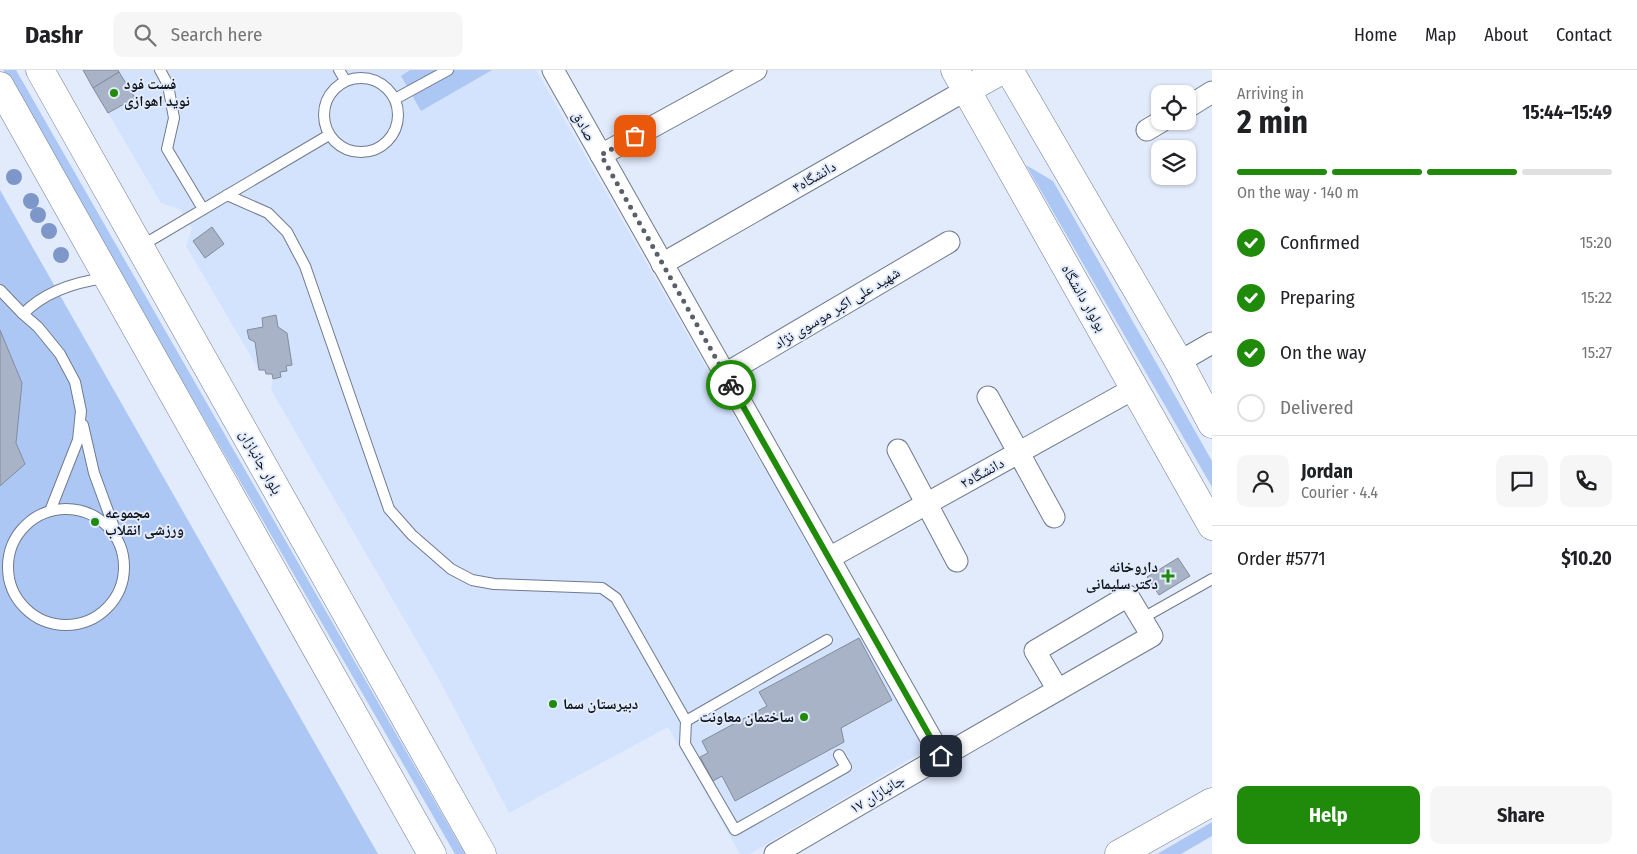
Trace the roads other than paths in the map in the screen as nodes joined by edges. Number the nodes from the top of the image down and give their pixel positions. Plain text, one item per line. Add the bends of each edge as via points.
1 (40, 70) edge
2 (160, 70) edge
3 (339, 70) edge
4 (448, 70) edge
5 (553, 70) edge
6 (756, 70) edge
7 (1002, 70) edge
8 (1009, 70) edge
9 (345, 80) junction
10 (960, 80) edge
11 (0, 86) edge
12 (1212, 92) edge
13 (395, 98) junction
14 (1196, 102) edge
15 (329, 135) junction
16 (601, 155) junction
17 (227, 195) junction
18 (203, 209) junction
19 (949, 242) dead end
20 (140, 247) junction
21 (662, 264) junction
22 (108, 278) junction
23 (0, 290) edge
24 (23, 314) junction
25 (1212, 343) edge
26 (1179, 362) junction
27 (725, 374) junction
28 (1135, 388) junction
29 (988, 398) dead end
30 (81, 411) junction
31 (1212, 424) edge
32 (898, 450) dead end
33 (1019, 453) junction
34 (926, 504) junction
35 (50, 511) junction
36 (1054, 517) dead end
37 (1212, 526) edge
38 (118, 541) junction
39 (829, 558) junction
40 (958, 561) dead end
41 (1212, 580) edge
42 (1141, 619) junction
43 (827, 640) dead end
44 (1058, 690) junction
45 (686, 721) junction
46 (839, 755) dead end
47 (941, 756) junction
48 (1212, 802) edge
49 (432, 854) edge
50 (482, 854) edge
51 (775, 854) edge
52 (1119, 854) edge

1 - 20 main road, بلوار جانبازان
2 - 18 lane via 168,84 174,118 167,149
3 - 9 lane
4 - 13 lane
5 - 16 street, صادق
6 - 16 street
7 - 10 main road
8 - 26 main road
9 - 13 lane via 370,78 382,83
9 - 15 lane via 327,98 324,123
10 - 21 street, دانشگاه۴
10 - 28 main road, بولوار دانشگاه
11 - 22 main road
12 - 14 street
13 - 15 lane via 399,115 397,127 382,146 365,152 348,150
15 - 17 lane
16 - 21 street, صادق
17 - 18 lane
17 - 45 lane via 268,213 287,232 305,266 389,509 398,520 451,569 472,580 494,584 602,588 616,598
18 - 20 lane
19 - 27 street, شهید علی اکبر موسوی نژاد
20 - 50 main road, بلوار جانبازان
21 - 27 street, صادق
22 - 24 lane via 84,281 56,292 31,305
22 - 49 main road
23 - 24 lane
24 - 30 lane via 60,354 75,382
25 - 26 street
26 - 31 main road
27 - 39 street, صادق
28 - 33 street, دانشگاه۲
28 - 37 main road, بولوار دانشگاه
29 - 33 street
30 - 35 lane via 78,440
30 - 38 lane via 94,473
32 - 34 street
33 - 34 street, دانشگاه۲
33 - 36 street
34 - 39 street, دانشگاه۲
34 - 40 street
35 - 38 lane via 70,509 90,513 106,525
35 - 38 lane via 20,531 11,548 8,566 10,585 19,601 48,623 66,626 85,622 101,614 115,599 123,580 124,560
39 - 47 street, صادق
41 - 42 lane
42 - 44 street, جانبازان ۱۷ via 1152,636
42 - 44 street, جانبازان ۱۷ via 1128,596 1035,651
43 - 45 lane
44 - 47 street, جانبازان ۱۷
45 - 46 lane via 685,744 734,830 846,767
47 - 51 street, جانبازان ۱۷
48 - 52 main road

